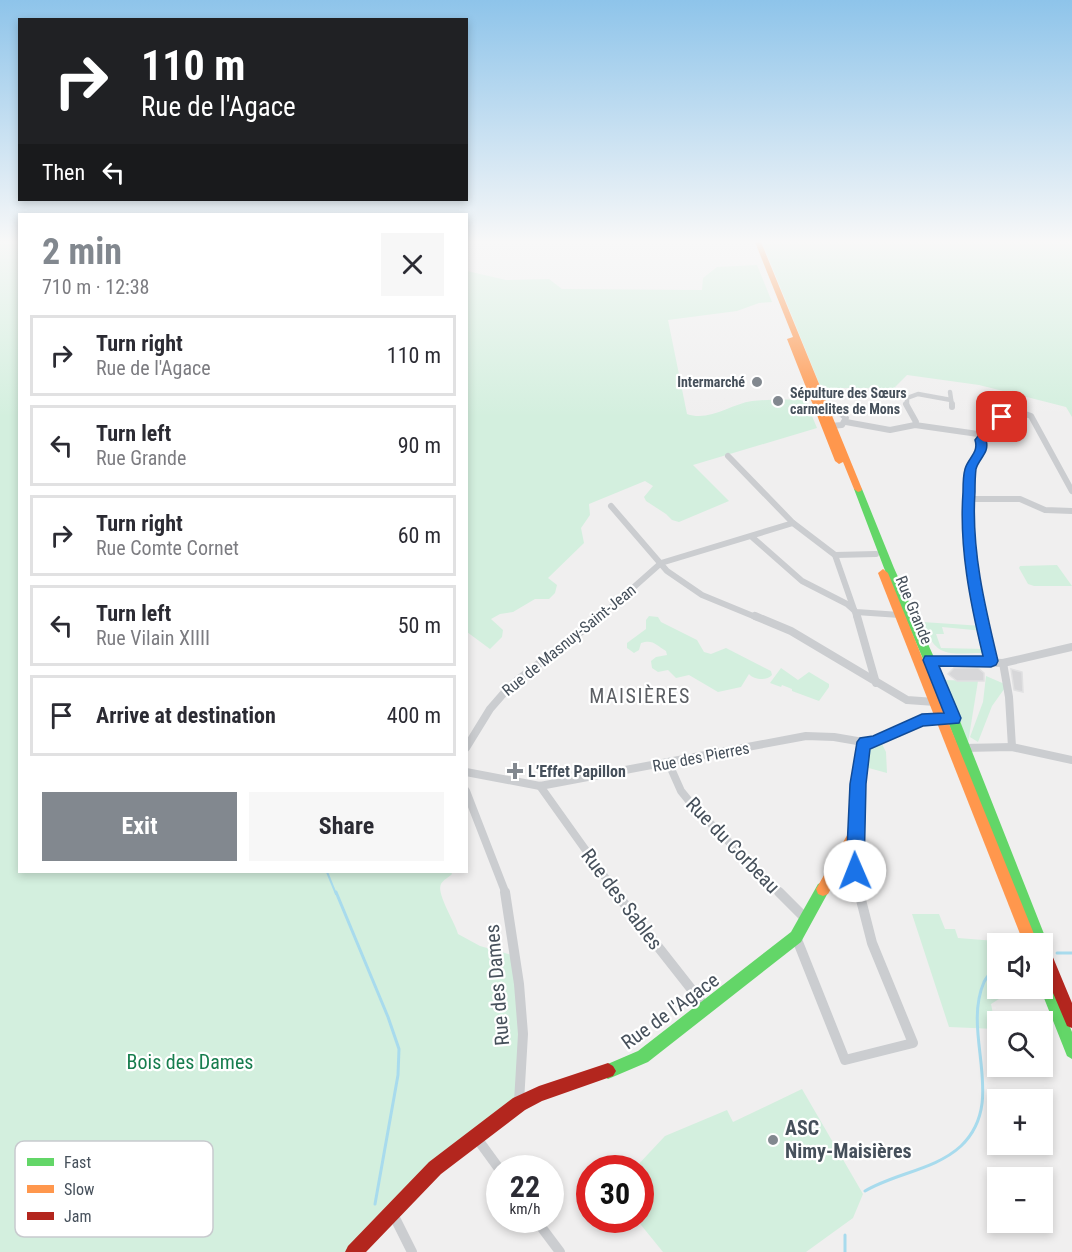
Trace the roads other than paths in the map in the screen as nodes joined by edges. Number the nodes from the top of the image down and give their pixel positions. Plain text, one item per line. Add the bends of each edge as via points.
1 (776, 300) edge
2 (782, 300) edge
3 (950, 392) dead end
4 (1012, 393) dead end
5 (1006, 407) junction
6 (827, 409) junction
7 (846, 422) junction
8 (828, 424) junction
9 (915, 425) junction
10 (985, 435) junction
11 (728, 456) dead end
12 (1072, 491) edge
13 (969, 499) junction
14 (611, 506) dead end
15 (1072, 511) edge
16 (794, 523) junction
17 (752, 537) junction
18 (876, 554) junction
19 (835, 555) junction
20 (661, 563) junction
21 (856, 612) junction
22 (900, 615) junction
23 (1072, 647) edge
24 (917, 659) junction
25 (930, 660) junction
26 (991, 661) junction
27 (1003, 663) junction
28 (876, 683) junction
29 (934, 702) junction
30 (947, 702) junction
31 (953, 718) junction
32 (941, 719) junction
33 (865, 743) junction
34 (468, 745) edge
35 (1012, 747) junction
36 (963, 748) junction
37 (1072, 760) edge
38 (669, 764) junction
39 (468, 772) edge
40 (540, 786) junction
41 (468, 796) edge
42 (855, 833) junction
43 (806, 919) junction
44 (1027, 933) edge
45 (1037, 933) edge
46 (796, 937) junction
47 (1053, 975) edge
48 (1052, 999) edge
49 (707, 1009) junction
50 (1072, 1021) edge
51 (1072, 1051) edge
52 (519, 1104) junction
53 (476, 1137) junction
54 (489, 1155) edge
55 (392, 1213) junction
56 (546, 1233) edge
57 (354, 1252) edge
58 (412, 1252) edge
59 (560, 1252) edge

1 - 8 main road, Rue Grande
2 - 6 main road, Rue Grande
3 - 9 street via 951,403 918,394 908,398 905,402
4 - 5 street
5 - 10 street
5 - 12 street via 1031,416
6 - 7 street via 842,413
6 - 8 main road, Rue Grande
7 - 8 street
7 - 9 street via 890,430
8 - 18 main road, Rue Grande
8 - 25 main road, Rue Grande
9 - 10 street
10 - 13 street via 970,472
11 - 16 street
13 - 15 street via 1020,499 1045,510
13 - 26 street via 968,536 977,603
14 - 20 street
16 - 17 street, Rue de Masnuy-Saint-Jean
16 - 19 street
17 - 20 street, Rue de Masnuy-Saint-Jean
17 - 21 street via 802,581
18 - 19 street
18 - 22 main road, Rue Grande
19 - 21 street
20 - 28 street via 702,595 786,628
20 - 34 street, Rue de Masnuy-Saint-Jean via 588,628 510,686
21 - 22 street
21 - 28 street
22 - 24 main road, Rue Grande
23 - 27 street
24 - 25 street
24 - 29 main road, Rue Grande
25 - 26 street
25 - 30 main road, Rue Grande
26 - 27 street
27 - 35 street
28 - 29 street via 907,700
29 - 30 street
29 - 32 main road, Rue Grande
30 - 31 main road, Rue Grande
31 - 32 street
31 - 36 main road, Rue Grande
32 - 33 street via 922,720
32 - 44 main road, Rue Grande
33 - 38 street, Rue des Pierres via 806,736
33 - 42 main road, Rue de l'Agace
35 - 36 street
35 - 37 street
36 - 45 main road, Rue Grande
38 - 40 street, Rue des Pierres
38 - 43 street, Rue du Corbeau via 681,791 694,807
39 - 40 street, Rue des Pierres
40 - 49 street, Rue des Sables via 623,903
41 - 52 street, Rue des Dames via 505,888 523,1034
42 - 43 main road, Rue de l'Agace
42 - 46 street, Rue de l'Agace via 855,871 866,923 913,1043 845,1059
43 - 46 main road, Rue de l'Agace
46 - 49 main road, Rue de l'Agace
47 - 50 main road
48 - 51 main road
49 - 52 main road, Rue de l'Agace via 635,1061
52 - 53 main road
53 - 54 street
53 - 55 main road via 435,1168
55 - 57 main road
55 - 58 street
56 - 59 street

